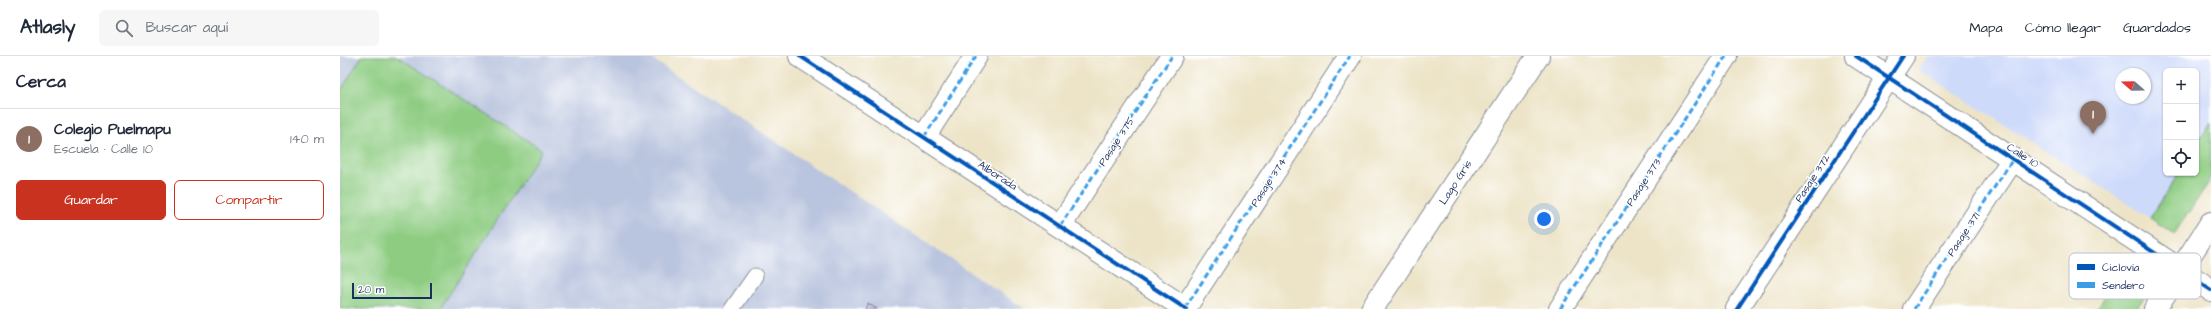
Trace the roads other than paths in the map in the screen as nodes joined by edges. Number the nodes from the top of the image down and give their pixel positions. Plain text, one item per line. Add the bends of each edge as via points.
1 (800, 56) edge
2 (976, 56) edge
3 (1172, 56) edge
4 (1350, 56) edge
5 (1538, 56) edge
6 (1726, 56) edge
7 (1856, 56) edge
8 (1903, 56) edge
9 (1889, 77) junction
10 (924, 137) junction
11 (2013, 159) junction
12 (2211, 223) edge
13 (1060, 226) junction
14 (2156, 253) edge
15 (2191, 253) edge
16 (755, 276) dead end
17 (2201, 283) edge
18 (2211, 290) edge
19 (2160, 299) edge
20 (732, 309) edge
21 (1186, 309) edge
22 (1372, 309) edge
23 (1560, 309) edge
24 (1737, 309) edge
25 (1914, 309) edge
26 (2154, 309) edge

1 - 10 street, Alborada
2 - 10 street
3 - 13 street, Pasaje 375
4 - 21 street, Pasaje 374
5 - 22 street, Lago Gris
6 - 23 street, Pasaje 373
7 - 9 street, Calle 10
8 - 9 street, Pasaje 372
9 - 11 street, Calle 10
9 - 24 street, Pasaje 372
10 - 13 street, Alborada
11 - 14 street, Calle 10
11 - 25 street, Pasaje 371
12 - 15 street
13 - 21 street, Alborada
16 - 20 lane
17 - 18 street, Calle 10
19 - 26 street

